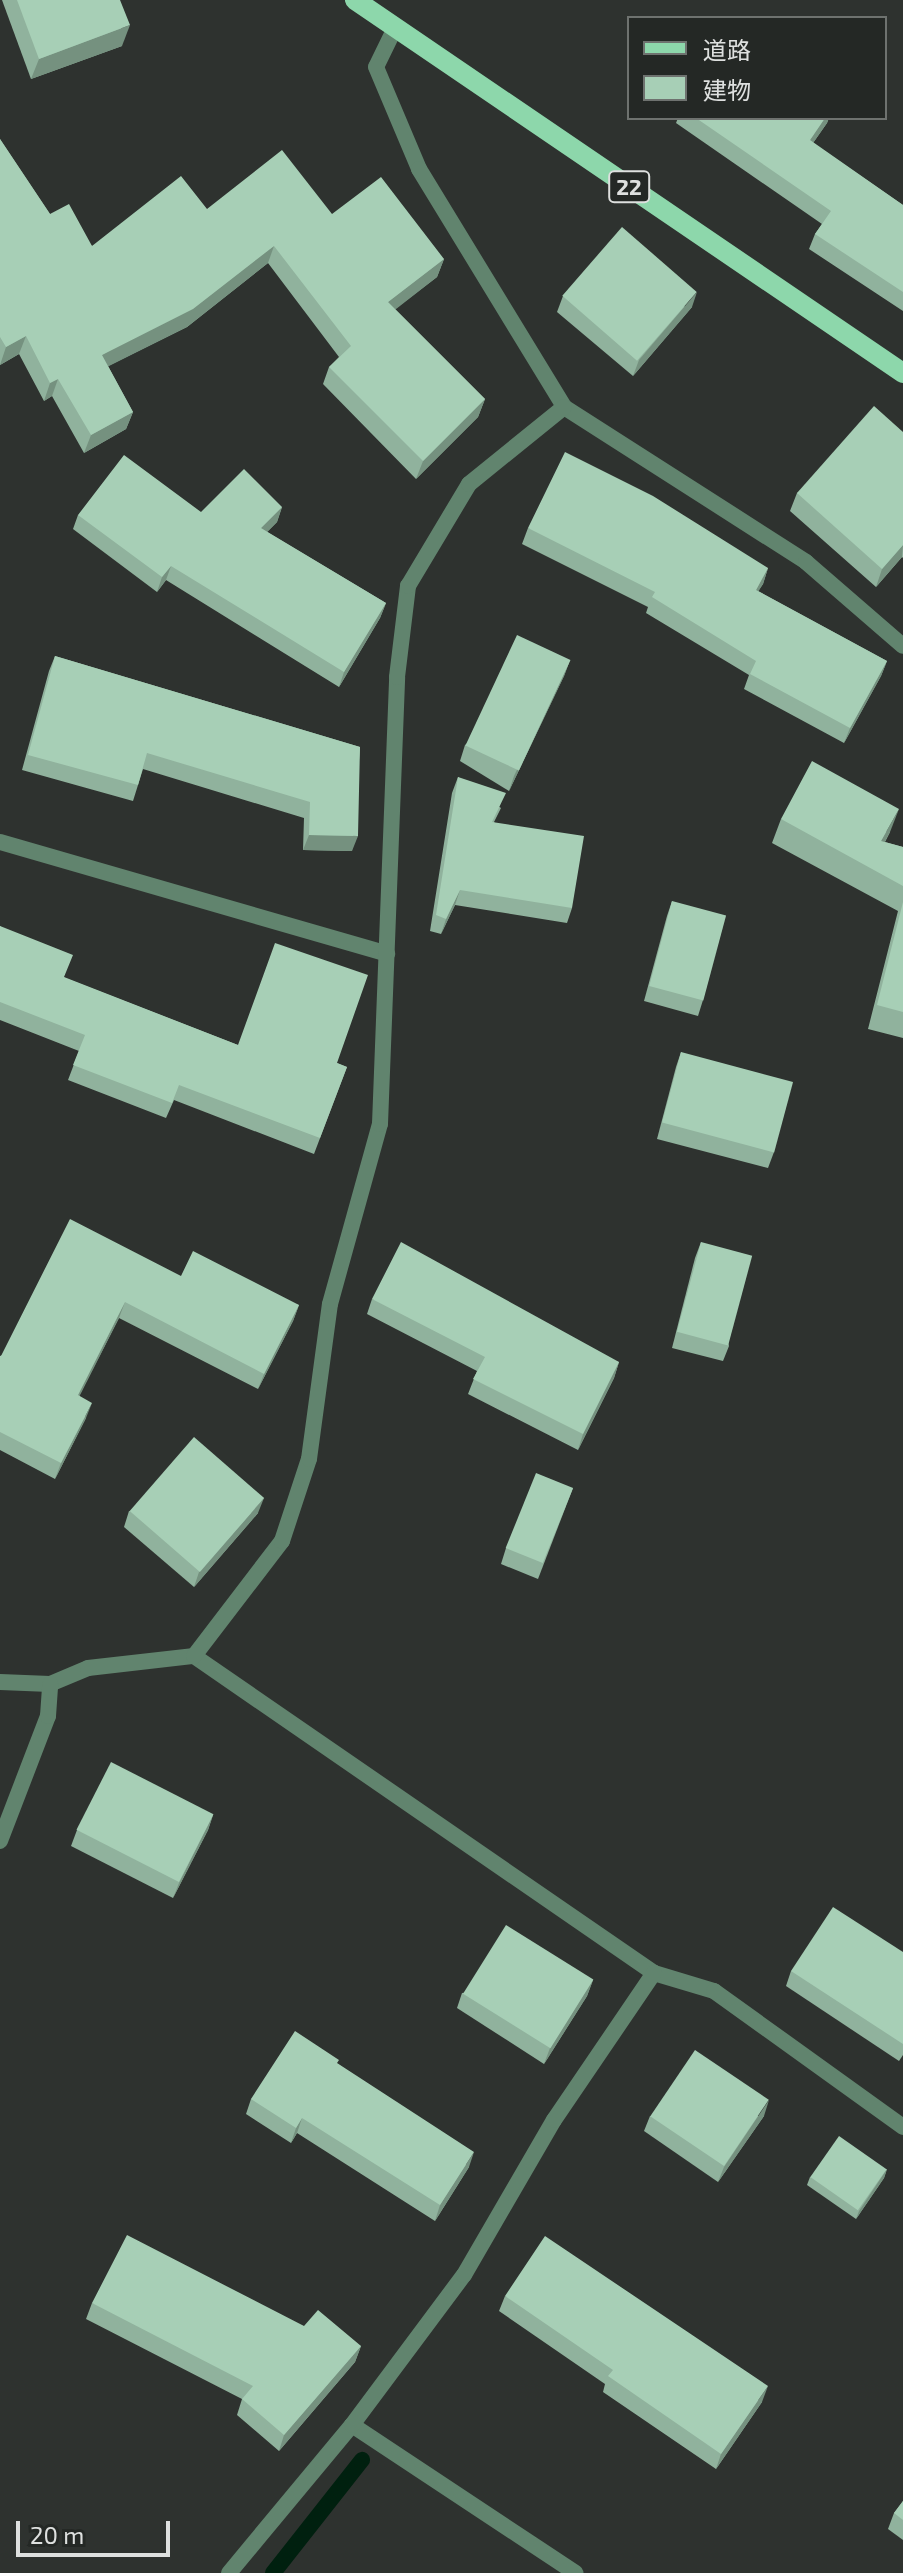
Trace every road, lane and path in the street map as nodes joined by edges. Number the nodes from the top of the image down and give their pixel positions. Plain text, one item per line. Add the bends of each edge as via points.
1 (355, 0) edge
2 (395, 28) junction
3 (903, 373) edge
4 (564, 407) junction
5 (903, 646) edge
6 (0, 842) edge
7 (387, 954) junction
8 (194, 1656) junction
9 (0, 1682) edge
10 (50, 1684) junction
11 (0, 1841) edge
12 (654, 1973) junction
13 (903, 2127) edge
14 (352, 2425) junction
15 (229, 2573) edge
16 (576, 2573) edge

1 - 2 main road, 22
2 - 3 main road, 22
2 - 4 street via 376,67 419,169
4 - 5 street via 806,562
4 - 7 street via 469,484 408,586 397,677
6 - 7 street
7 - 8 street via 380,1124 330,1304 309,1459 282,1541
8 - 10 street via 88,1668
8 - 12 street
9 - 10 street
10 - 11 street via 48,1716
12 - 13 street via 714,1991
12 - 14 street via 554,2120 464,2275
14 - 15 street
14 - 16 street

